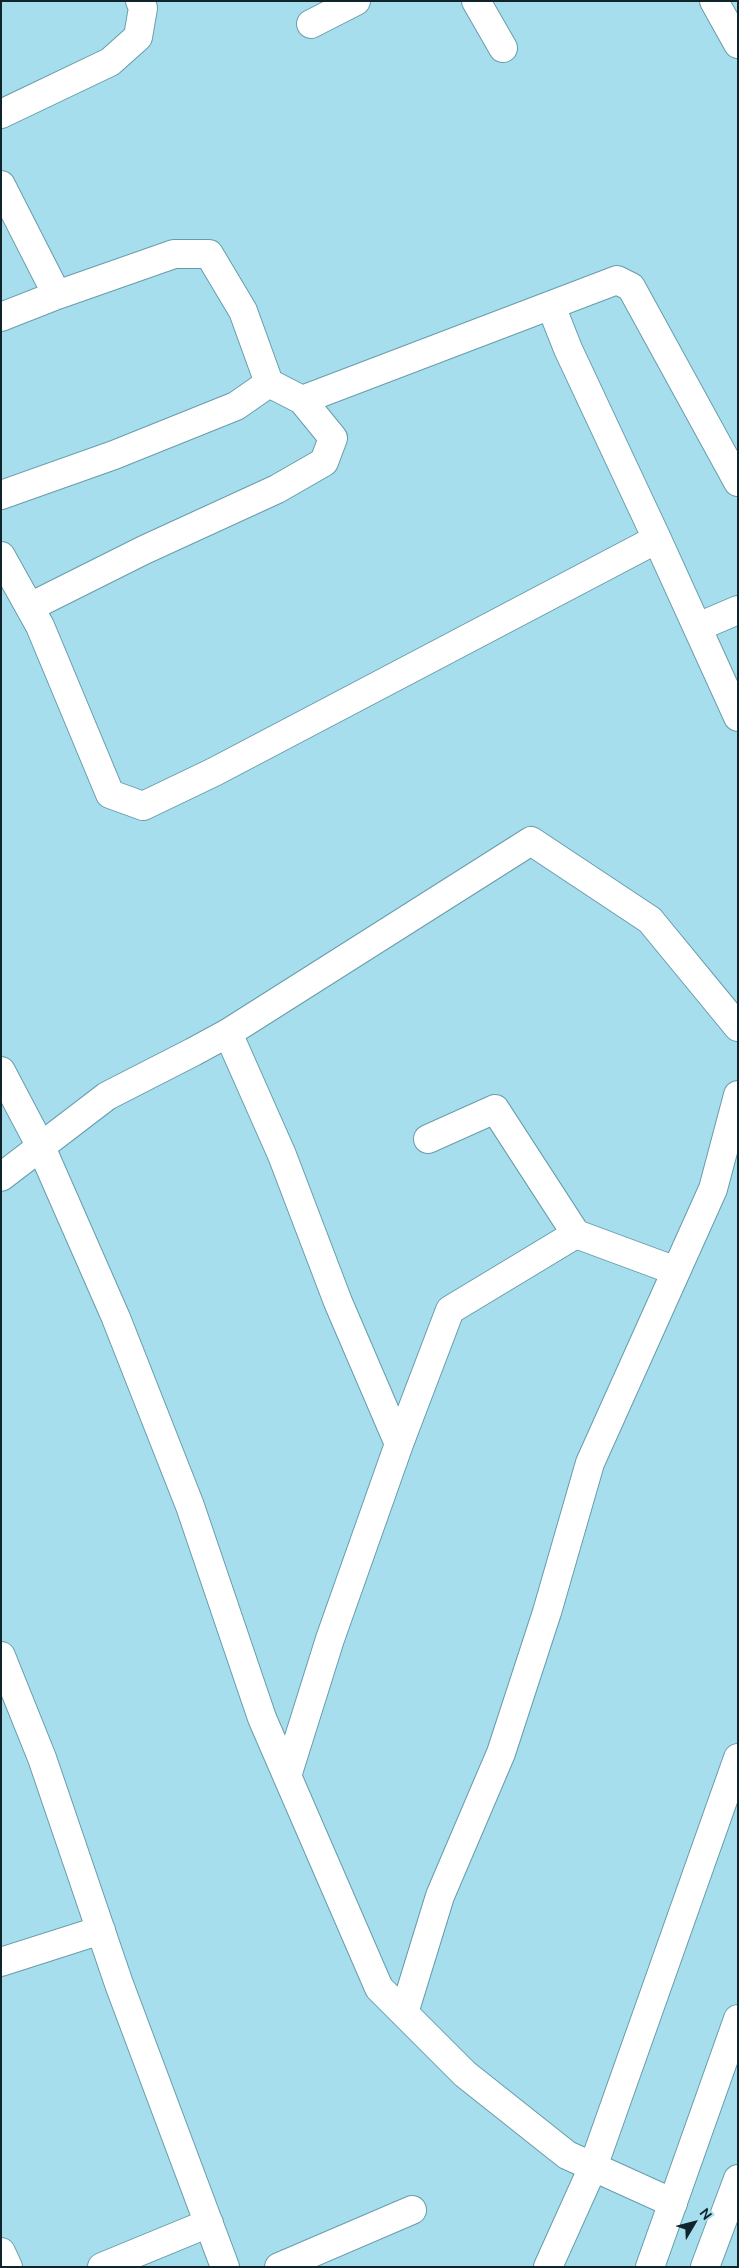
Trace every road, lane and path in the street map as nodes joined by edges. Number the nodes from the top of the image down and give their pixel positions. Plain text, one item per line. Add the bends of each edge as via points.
1 (140, 1) edge
2 (356, 1) edge
3 (476, 1) edge
4 (714, 1) edge
5 (311, 24) dead end
6 (738, 44) edge
7 (503, 48) dead end
8 (1, 114) edge
9 (1, 185) edge
10 (57, 295) junction
11 (551, 306) junction
12 (1, 317) edge
13 (269, 383) junction
14 (302, 400) junction
15 (738, 482) edge
16 (1, 495) edge
17 (657, 539) junction
18 (1, 556) edge
19 (30, 608) junction
20 (738, 610) edge
21 (698, 627) junction
22 (738, 717) edge
23 (738, 1027) edge
24 (228, 1032) junction
25 (1, 1070) edge
26 (738, 1095) edge
27 (428, 1139) dead end
28 (41, 1147) junction
29 (1, 1177) edge
30 (576, 1234) junction
31 (676, 1271) junction
32 (399, 1444) junction
33 (1, 1656) edge
34 (738, 1758) edge
35 (287, 1776) junction
36 (101, 1930) junction
37 (1, 1962) edge
38 (404, 2013) junction
39 (738, 2019) edge
40 (593, 2167) junction
41 (738, 2179) edge
42 (673, 2203) junction
43 (412, 2210) dead end
44 (209, 2224) junction
45 (1, 2252) edge
46 (8, 2267) edge
47 (102, 2267) edge
48 (226, 2267) edge
49 (279, 2267) edge
50 (548, 2267) edge
51 (650, 2267) edge
52 (705, 2267) edge

1 - 8 street via 143,8 138,37 110,62
2 - 5 street
3 - 7 street
4 - 6 street
9 - 10 street
10 - 12 street
10 - 13 street via 174,254 209,254 243,311
11 - 14 street
11 - 15 street via 617,280 632,287
11 - 17 street
13 - 14 street
13 - 16 street via 236,406
14 - 19 street via 333,438 324,462 277,490 144,550
17 - 19 street via 222,768 143,806 110,794
17 - 21 street
18 - 19 street
20 - 21 street
21 - 22 street
23 - 24 street via 650,920 531,841
24 - 28 street via 107,1096
24 - 32 street via 282,1155 338,1302
25 - 28 street
26 - 31 street via 713,1189
27 - 30 street via 495,1109
28 - 29 street
28 - 35 street via 120,1327 190,1506 262,1718
30 - 31 street
30 - 32 street via 450,1310
31 - 38 street via 590,1463 547,1612 501,1753 440,1896
32 - 35 street via 330,1638
33 - 36 street via 42,1758
34 - 40 street
35 - 38 street via 378,1988
36 - 37 street
36 - 44 street
38 - 40 street via 465,2074 567,2156
39 - 42 street
40 - 42 street
40 - 50 street
41 - 52 street
42 - 51 street
43 - 49 street
44 - 47 street
44 - 48 street
45 - 46 street

